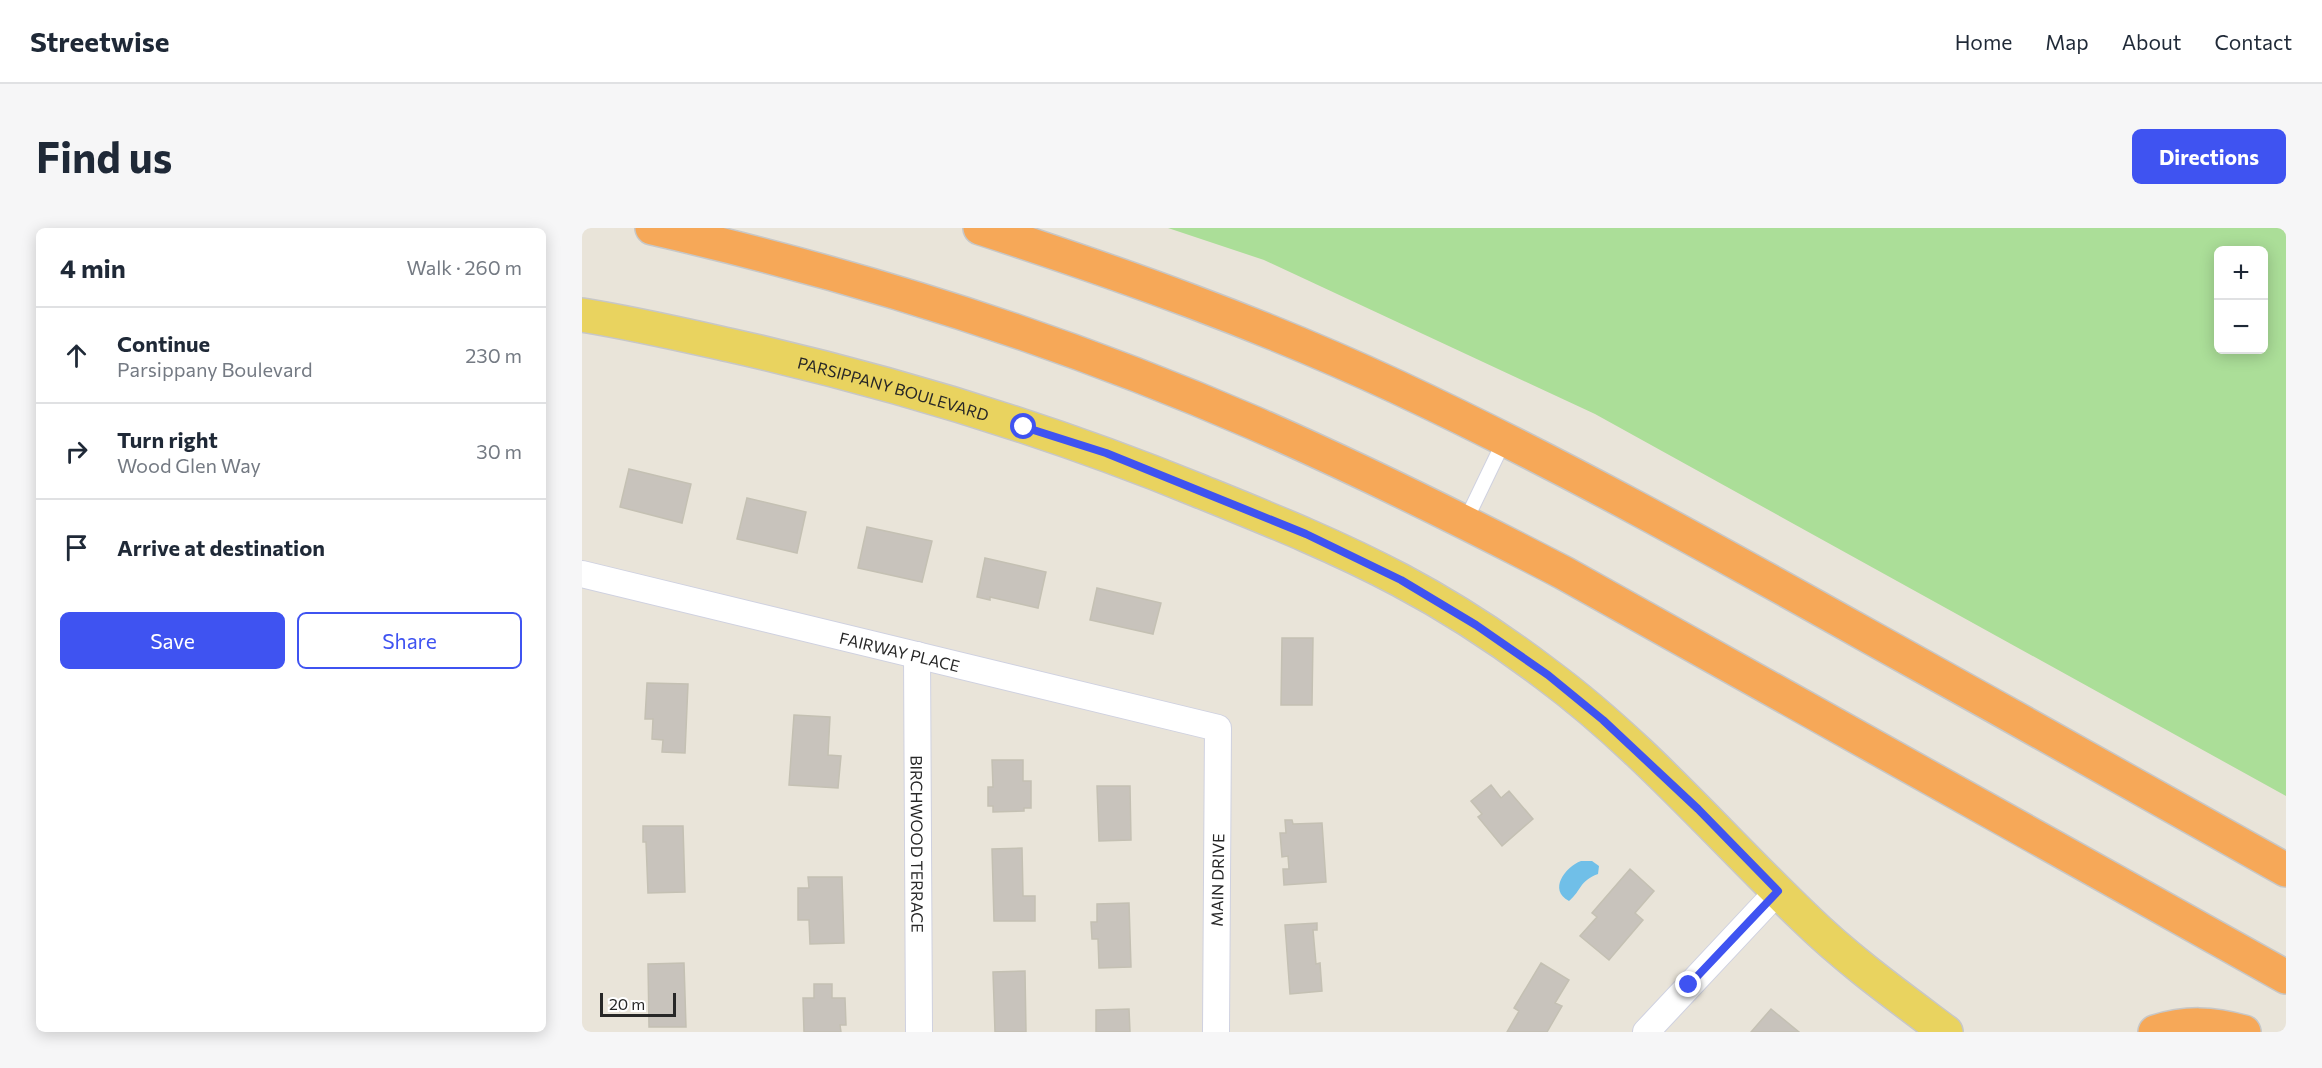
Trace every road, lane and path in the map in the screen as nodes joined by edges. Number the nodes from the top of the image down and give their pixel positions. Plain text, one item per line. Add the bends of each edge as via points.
1 (652, 228) edge
2 (980, 228) edge
3 (582, 315) edge
4 (1505, 439) junction
5 (1465, 522) junction
6 (582, 574) edge
7 (917, 655) junction
8 (1218, 728) joint
9 (2286, 870) edge
10 (1778, 891) junction
11 (2286, 977) edge
12 (920, 1032) edge
13 (1216, 1032) edge
14 (1646, 1032) edge
15 (1947, 1032) edge
16 (2155, 1032) edge
17 (2244, 1032) edge

1 - 5 highway via 824,271 1040,339 1253,423
2 - 4 highway via 1180,296 1395,386
3 - 10 main road, PARSIPPANY BOULEVARD via 815,364 922,394 1106,453 1306,534 1401,580 1548,675 1603,720 1698,809
4 - 5 lane
4 - 9 highway via 1799,597
5 - 11 highway via 1668,631
6 - 7 street, FAIRWAY PLACE
7 - 8 street, FAIRWAY PLACE
7 - 12 street, BIRCHWOOD TERRACE
8 - 13 street, MAIN DRIVE
10 - 14 street
10 - 15 main road, PARSIPPANY BOULEVARD via 1876,979
16 - 17 highway via 2198,1023

